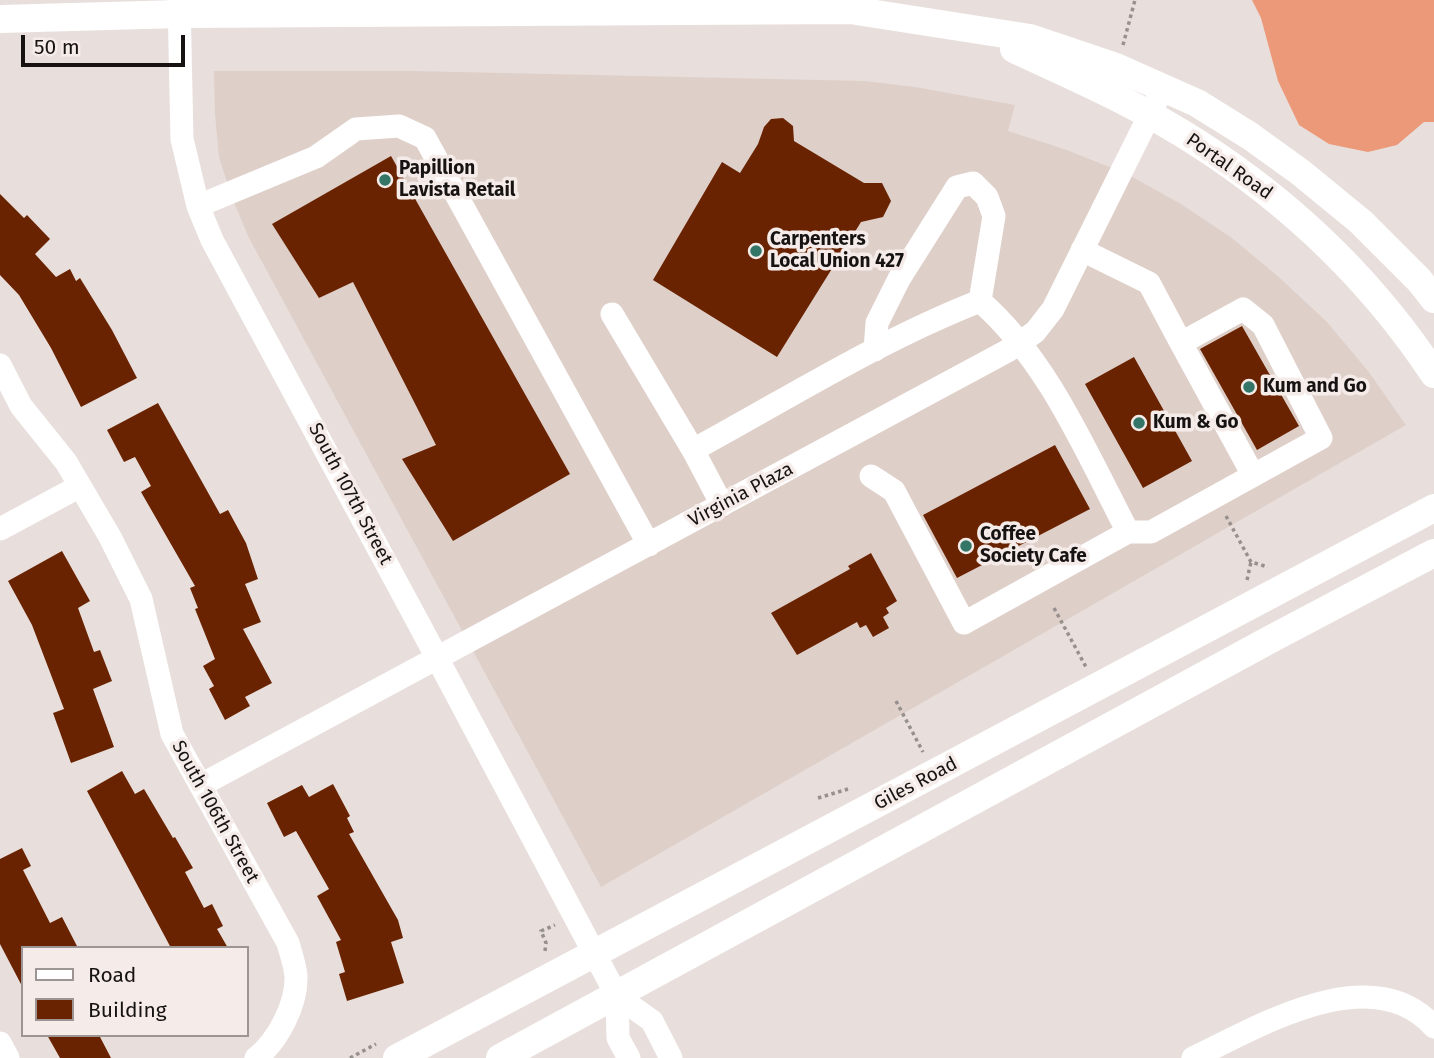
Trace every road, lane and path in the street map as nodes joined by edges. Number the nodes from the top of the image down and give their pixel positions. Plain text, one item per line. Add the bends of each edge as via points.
1 (1135, 0) edge
2 (179, 7) edge
3 (0, 19) edge
4 (970, 29) junction
5 (1116, 67) junction
6 (1163, 88) junction
7 (1149, 115) junction
8 (198, 206) junction
9 (1082, 250) junction
10 (1434, 299) edge
11 (980, 301) junction
12 (612, 314) dead end
13 (1020, 342) junction
14 (1181, 343) junction
15 (875, 350) junction
16 (0, 365) edge
17 (1434, 374) edge
18 (693, 450) junction
19 (1253, 475) junction
20 (871, 476) dead end
21 (80, 485) junction
22 (722, 505) junction
23 (1434, 508) edge
24 (1224, 511) dead end
25 (0, 528) edge
26 (1128, 532) junction
27 (649, 545) junction
28 (1434, 553) edge
29 (1251, 562) junction
30 (1275, 568) dead end
31 (1245, 584) dead end
32 (1054, 608) dead end
33 (438, 658) junction
34 (1087, 669) dead end
35 (895, 701) dead end
36 (924, 755) dead end
37 (201, 785) junction
38 (594, 954) junction
39 (617, 996) junction
40 (1434, 1027) edge
41 (0, 1043) edge
42 (8, 1058) edge
43 (256, 1058) edge
44 (397, 1058) edge
45 (500, 1058) edge
46 (629, 1058) edge
47 (671, 1058) edge
48 (1193, 1058) edge

1 - 5 path
2 - 3 main road, Portal Road
2 - 4 main road, Portal Road via 850,10
2 - 8 street, South 107th Street via 183,139
4 - 5 main road, Portal Road via 1030,38
4 - 7 main road, Portal Road
5 - 6 main road, Portal Road
6 - 7 street, Virginia Plaza
6 - 10 main road, Portal Road via 1197,103 1300,172 1361,222
7 - 9 street, Virginia Plaza
7 - 17 main road, Portal Road via 1256,183 1302,222 1378,298
8 - 27 street via 316,157 356,129 399,126 425,138
8 - 33 street, South 107th Street via 212,240
9 - 13 street, Virginia Plaza via 1053,309 1035,332
9 - 14 street via 1149,283
11 - 13 street
11 - 15 street
11 - 15 street via 994,216 987,197 973,183 957,187 899,279 877,323
12 - 18 street
13 - 22 street, Virginia Plaza
13 - 26 street
14 - 19 street
14 - 19 street via 1244,309 1264,324 1321,438
15 - 18 street
16 - 21 street, South 106th Street via 21,406
18 - 22 street
19 - 26 street via 1151,532
20 - 26 street via 894,491 964,623
21 - 25 street
21 - 37 street, South 106th Street via 141,599 172,734
22 - 27 street, Virginia Plaza
23 - 38 main road, Giles Road
24 - 29 path
27 - 33 street, Virginia Plaza
28 - 39 main road
29 - 30 path
29 - 31 path
32 - 34 path
33 - 37 street, Virginia Plaza
33 - 38 street, South 107th Street
35 - 36 path
37 - 43 street, South 106th Street via 288,943 296,976 293,1000 280,1031
38 - 39 street, South 107th Street
38 - 44 main road, Giles Road
39 - 45 main road
39 - 46 street via 618,1038
39 - 47 street via 652,1021
40 - 48 street via 1413,1009 1355,996 1294,1011
41 - 42 street

